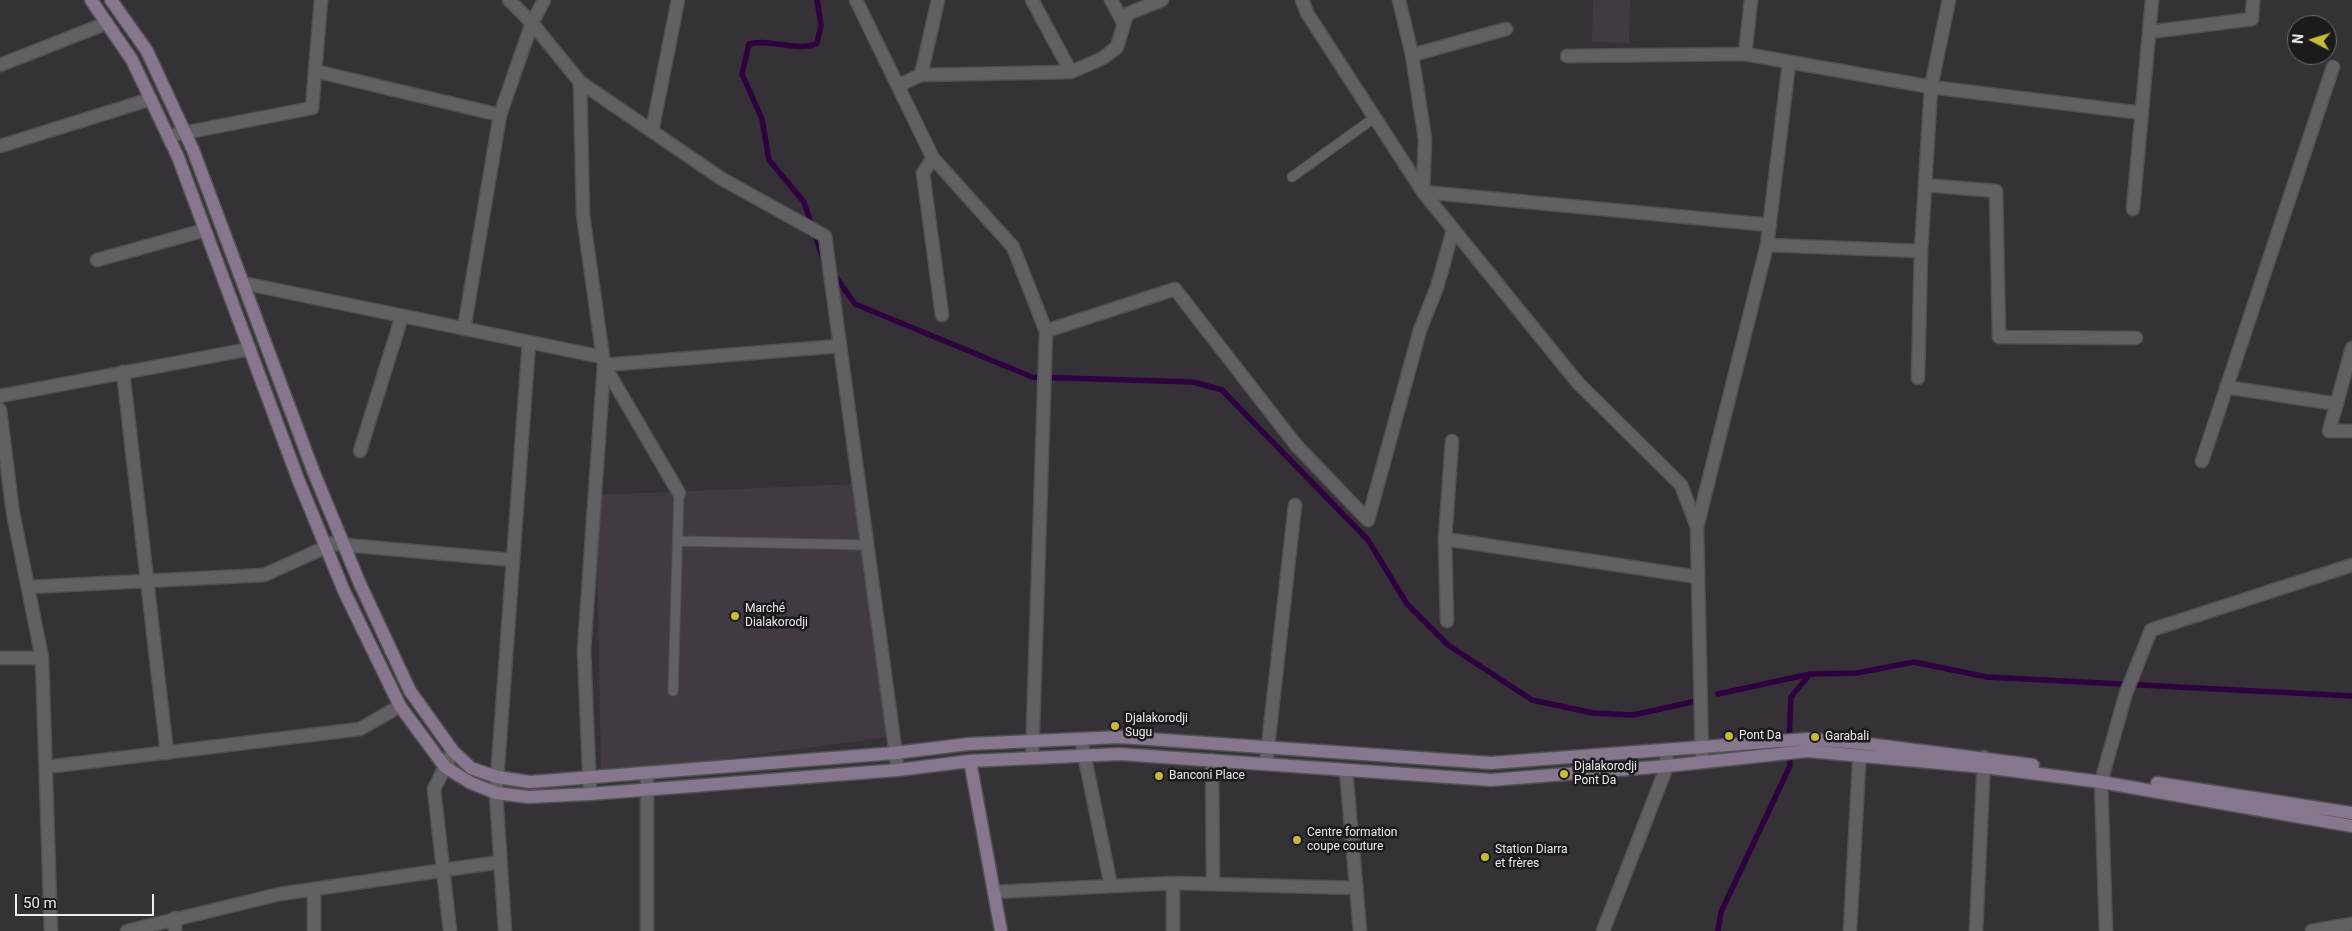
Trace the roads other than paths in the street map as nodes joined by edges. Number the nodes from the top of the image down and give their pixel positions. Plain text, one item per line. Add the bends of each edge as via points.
1 (91, 0) edge
2 (111, 0) edge
3 (321, 0) edge
4 (509, 0) edge
5 (544, 0) edge
6 (678, 0) edge
7 (856, 0) edge
8 (938, 0) edge
9 (1032, 0) edge
10 (1111, 0) edge
11 (1162, 0) edge
12 (1302, 0) edge
13 (1399, 0) edge
14 (1751, 0) edge
15 (1949, 0) edge
16 (2152, 0) edge
17 (2253, 0) edge
18 (107, 23) junction
19 (532, 23) junction
20 (1124, 24) junction
21 (1506, 29) dead end
22 (2149, 32) junction
23 (1745, 54) junction
24 (1412, 55) junction
25 (1567, 56) dead end
26 (1789, 63) junction
27 (0, 64) edge
28 (2333, 67) dead end
29 (315, 71) junction
30 (1071, 72) junction
31 (921, 75) junction
32 (580, 82) junction
33 (898, 85) junction
34 (1931, 87) junction
35 (151, 99) junction
36 (2142, 114) junction
37 (500, 115) junction
38 (1374, 118) junction
39 (652, 131) junction
40 (185, 133) junction
41 (168, 136) junction
42 (0, 146) edge
43 (933, 158) junction
44 (1292, 177) dead end
45 (1925, 185) junction
46 (1423, 192) junction
47 (2133, 209) dead end
48 (1770, 226) junction
49 (205, 230) junction
50 (1453, 230) junction
51 (1767, 246) junction
52 (1921, 251) junction
53 (98, 260) dead end
54 (243, 283) junction
55 (942, 314) dead end
56 (402, 316) junction
57 (464, 329) junction
58 (1046, 331) junction
59 (2136, 338) dead end
60 (529, 342) junction
61 (840, 346) junction
62 (2352, 348) edge
63 (250, 349) junction
64 (603, 361) junction
65 (123, 372) junction
66 (1918, 378) dead end
67 (2226, 387) junction
68 (0, 396) edge
69 (2337, 404) junction
70 (0, 410) edge
71 (2352, 431) edge
72 (1452, 441) dead end
73 (360, 451) dead end
74 (2202, 461) dead end
75 (679, 493) joint
76 (1295, 505) dead end
77 (1697, 527) junction
78 (1445, 539) junction
79 (678, 541) junction
80 (343, 544) junction
81 (325, 545) junction
82 (868, 545) junction
83 (513, 560) junction
84 (2352, 566) edge
85 (1698, 576) junction
86 (147, 581) junction
87 (28, 588) junction
88 (1448, 621) dead end
89 (0, 658) edge
90 (42, 658) junction
91 (673, 691) dead end
92 (400, 706) junction
93 (1080, 739) junction
94 (1032, 741) junction
95 (968, 744) junction
96 (1701, 747) junction
97 (1268, 748) junction
98 (1765, 748) junction
99 (1860, 749) junction
100 (1666, 750) junction
101 (453, 751) junction
102 (167, 753) junction
103 (894, 754) junction
104 (1084, 756) junction
105 (1032, 758) junction
106 (1212, 760) junction
107 (970, 761) junction
108 (1702, 762) junction
109 (1984, 762) junction
110 (1266, 764) junction
111 (1667, 766) junction
112 (46, 767) junction
113 (445, 767) junction
114 (898, 770) junction
115 (1346, 770) junction
116 (647, 774) junction
117 (497, 777) junction
118 (589, 778) junction
119 (2102, 779) junction
120 (648, 789) junction
121 (496, 793) junction
122 (590, 794) junction
123 (2352, 813) edge
124 (2352, 826) edge
125 (500, 862) junction
126 (443, 869) junction
127 (1173, 883) junction
128 (1213, 884) junction
129 (1111, 886) junction
130 (1356, 888) junction
131 (314, 889) junction
132 (994, 892) junction
133 (174, 918) junction
134 (2352, 924) edge
135 (51, 931) edge
136 (127, 931) edge
137 (175, 931) edge
138 (314, 931) edge
139 (450, 931) edge
140 (505, 931) edge
141 (648, 931) edge
142 (1001, 931) edge
143 (1173, 931) edge
144 (1360, 931) edge
145 (1603, 931) edge
146 (1850, 931) edge
147 (1976, 931) edge
148 (2106, 931) edge
149 (2312, 931) edge

1 - 18 main road
2 - 40 main road via 147,51
3 - 29 street
4 - 19 street
5 - 19 street
6 - 39 street
7 - 33 street
8 - 31 street
9 - 30 street
10 - 20 street
11 - 20 street via 1127,14
12 - 38 street via 1307,13
13 - 24 street
14 - 23 street
15 - 34 street
16 - 22 street
17 - 22 street via 2252,19
18 - 27 street
18 - 35 main road via 132,60
19 - 32 street
19 - 37 street
20 - 30 street via 1117,47 1103,58
21 - 24 street
22 - 36 street
23 - 25 street
23 - 26 street
24 - 46 street via 1425,140
26 - 34 street
26 - 48 street
28 - 67 street
29 - 37 street
29 - 40 street via 312,108
30 - 31 street
31 - 33 street
32 - 39 street
32 - 64 street via 583,215
33 - 43 street
34 - 36 street
34 - 45 street
35 - 41 main road
35 - 42 street
36 - 47 street
37 - 57 street
38 - 44 lane
38 - 46 street
39 - 61 street via 722,179 825,236
40 - 41 street
40 - 54 main road
41 - 49 main road
43 - 55 street via 923,173
43 - 58 street via 1013,247
45 - 52 street
45 - 59 street via 1996,191 1999,337
46 - 48 street
46 - 50 street
48 - 51 street
49 - 53 street
49 - 63 main road
50 - 58 street via 1437,287 1420,330 1368,520 1296,444 1175,289
50 - 77 street via 1578,383 1680,484
51 - 52 street
51 - 77 street
52 - 66 street
54 - 56 street
54 - 80 main road
56 - 57 street
56 - 73 street
57 - 60 street
58 - 94 street
60 - 64 street
60 - 83 street
61 - 64 street
61 - 82 street
62 - 69 street
63 - 65 street
63 - 81 main road
64 - 75 street
64 - 118 street via 584,650
65 - 68 street
65 - 86 street
67 - 69 street
67 - 74 street
69 - 71 street via 2329,430
70 - 87 street via 13,513
72 - 78 street
75 - 79 lane
76 - 97 street
77 - 85 street
78 - 85 street
78 - 88 street
79 - 82 lane
79 - 91 lane
80 - 81 street
80 - 83 street
80 - 101 main road via 410,691
81 - 86 street via 264,575
81 - 92 main road
82 - 103 street
83 - 117 street
84 - 119 street via 2151,630 2126,692
85 - 96 street
86 - 87 street
86 - 102 street
87 - 90 street
89 - 90 street
90 - 112 street
92 - 102 street via 360,729
92 - 113 main road
93 - 94 main road
93 - 97 main road via 1120,737
93 - 104 street
94 - 95 main road
94 - 105 street
95 - 103 main road
95 - 107 street
96 - 98 main road
96 - 100 main road
96 - 108 street
97 - 100 main road via 1491,763
97 - 110 street
98 - 99 main road via 1807,745
98 - 108 main road
99 - 109 main road
99 - 146 street
100 - 111 street
101 - 113 street
101 - 117 main road via 471,768
102 - 112 street
103 - 114 street
103 - 116 main road
104 - 105 main road
104 - 106 main road via 1120,754
104 - 129 street
105 - 107 main road
106 - 110 main road
106 - 128 street
107 - 114 main road
107 - 132 main road
108 - 111 main road
109 - 119 main road
109 - 147 street
110 - 115 main road
111 - 115 main road via 1491,780
111 - 145 street
112 - 135 street
113 - 121 main road
113 - 126 street via 434,789
114 - 120 main road
115 - 130 street
116 - 118 main road
116 - 120 street
117 - 118 main road via 530,782
117 - 121 street
118 - 122 street
119 - 123 main road
119 - 124 main road
119 - 148 street
120 - 122 main road
120 - 141 street
121 - 122 main road via 528,797
121 - 125 street
125 - 126 street
125 - 140 street
126 - 131 street
126 - 139 street
127 - 128 street
127 - 129 street
127 - 143 street
128 - 130 street
129 - 132 street
130 - 144 street
131 - 133 street
131 - 138 street
132 - 142 main road
133 - 136 street
133 - 137 street
134 - 149 street

